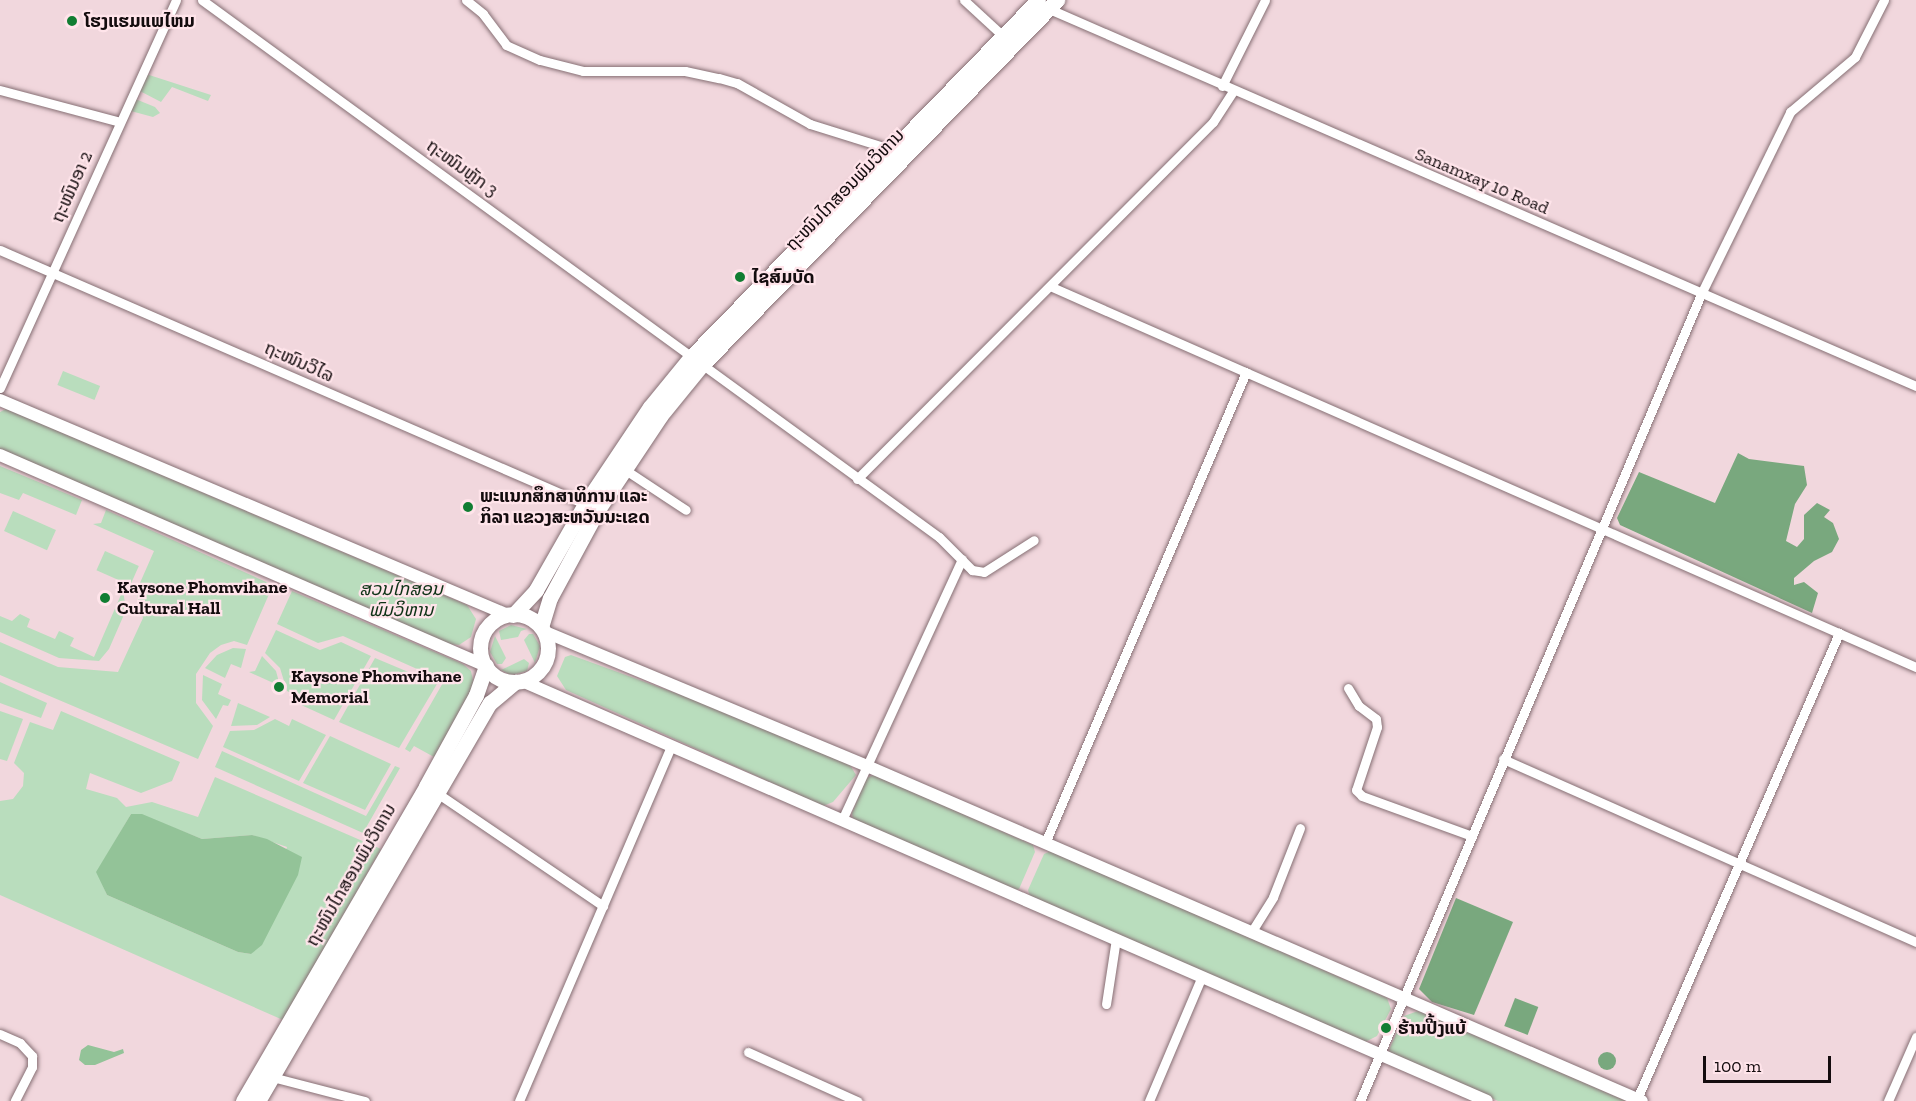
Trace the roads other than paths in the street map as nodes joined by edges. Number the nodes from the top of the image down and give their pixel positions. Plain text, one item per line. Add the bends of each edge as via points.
1 (176, 0) edge
2 (202, 0) edge
3 (466, 0) edge
4 (964, 0) edge
5 (1264, 0) edge
6 (1884, 0) edge
7 (1045, 2) edge
8 (1003, 36) junction
9 (1222, 86) junction
10 (0, 90) edge
11 (1233, 91) junction
12 (120, 122) junction
13 (890, 153) junction
14 (825, 227) junction
15 (0, 250) edge
16 (52, 273) junction
17 (1052, 287) junction
18 (1701, 294) junction
19 (696, 362) junction
20 (1246, 372) junction
21 (1916, 386) edge
22 (0, 388) edge
23 (0, 400) edge
24 (0, 455) edge
25 (624, 470) junction
26 (857, 479) junction
27 (585, 504) junction
28 (686, 510) dead end
29 (1605, 527) junction
30 (1034, 540) dead end
31 (962, 559) junction
32 (510, 615) junction
33 (542, 629) junction
34 (1839, 633) junction
35 (486, 666) junction
36 (1916, 667) edge
37 (519, 682) junction
38 (1348, 688) dead end
39 (671, 747) junction
40 (1503, 759) junction
41 (867, 765) junction
42 (438, 782) junction
43 (842, 820) junction
44 (1300, 828) dead end
45 (1472, 836) junction
46 (1045, 843) junction
47 (1741, 864) junction
48 (603, 906) junction
49 (1252, 931) junction
50 (1116, 939) junction
51 (1916, 942) edge
52 (1202, 976) junction
53 (1404, 998) junction
54 (1106, 1004) dead end
55 (0, 1034) edge
56 (1916, 1037) edge
57 (748, 1052) dead end
58 (1380, 1054) junction
59 (272, 1077) junction
60 (834, 1091) junction
61 (1640, 1100) edge
62 (15, 1101) edge
63 (243, 1101) edge
64 (258, 1101) edge
65 (365, 1101) edge
66 (519, 1101) edge
67 (830, 1101) edge
68 (857, 1101) edge
69 (1149, 1101) edge
70 (1360, 1101) edge
71 (1487, 1101) edge
72 (1888, 1101) edge

1 - 12 street, ຖະໜົນອາ 2
2 - 19 street, ຖະໜົນຫຼັກ 3
3 - 13 street via 483,14 506,45 540,60 583,71 685,71 719,78 737,83 810,124 880,146
4 - 8 street
5 - 9 street
6 - 18 street via 1855,57 1790,112
7 - 8 highway, ຖະໜົນໄກສອນພົມວິຫານ
7 - 9 street, Sanamxay 10 Road
7 - 14 highway, ຖະໜົນໄກສອນພົມວິຫານ
8 - 13 highway, ຖະໜົນໄກສອນພົມວິຫານ
9 - 11 street, Sanamxay 10 Road
10 - 12 street
11 - 17 street via 1213,122
11 - 18 street, Sanamxay 10 Road
12 - 16 street, ຖະໜົນອາ 2
13 - 14 highway, ຖະໜົນໄກສອນພົມວິຫານ
14 - 19 highway, ຖະໜົນໄກສອນພົມວິຫານ
15 - 16 street, ຖະໜົນວິໄລ
16 - 22 street, ຖະໜົນອາ 2
16 - 27 street, ຖະໜົນວິໄລ
17 - 20 street
17 - 26 street
18 - 21 street, Sanamxay 10 Road
18 - 29 street
19 - 25 highway, ຖະໜົນໄກສອນພົມວິຫານ
19 - 26 street, ຖະໜົນຫຼັກ 3
19 - 27 highway, ຖະໜົນໄກສອນພົມວິຫານ via 650,406
20 - 29 street
20 - 46 street
23 - 32 street
24 - 35 street
25 - 28 street
25 - 33 highway, ຖະໜົນໄກສອນພົມວິຫານ via 550,598
26 - 31 street, ຖະໜົນຫຼັກ 3 via 939,537
27 - 32 highway, ຖະໜົນໄກສອນພົມວິຫານ via 536,590
29 - 34 street
29 - 40 street
30 - 31 street, ຖະໜົນຫຼັກ 3 via 984,572 972,570
31 - 41 street
32 - 33 highway via 525,617
32 - 35 highway via 490,625 483,635 481,648
33 - 37 highway via 548,643 546,662 533,676
33 - 41 street
34 - 36 street
34 - 47 street
35 - 37 highway via 498,678
35 - 42 highway, ຖະໜົນໄກສອນພົມວິຫານ
37 - 39 street
37 - 42 highway, ຖະໜົນໄກສອນພົມວິຫານ via 490,703
38 - 45 street via 1359,706 1377,719 1356,790 1362,796
39 - 43 street
39 - 48 street
40 - 45 street
40 - 47 street
41 - 43 street
41 - 46 street
42 - 48 street
42 - 59 highway, ຖະໜົນໄກສອນພົມວິຫານ
42 - 63 highway, ຖະໜົນໄກສອນພົມວິຫານ
43 - 50 street
44 - 49 street via 1274,897
45 - 53 street
46 - 49 street
47 - 51 street
47 - 61 street
48 - 66 street
49 - 53 street
50 - 52 street
50 - 54 street
52 - 58 street
52 - 69 street
53 - 58 street
53 - 61 street
55 - 62 street via 20,1043 32,1056 32,1067
56 - 72 street
57 - 60 street
58 - 70 street
58 - 71 street
59 - 64 highway, ຖະໜົນໄກສອນພົມວິຫານ
59 - 65 street
60 - 67 street
60 - 68 street

